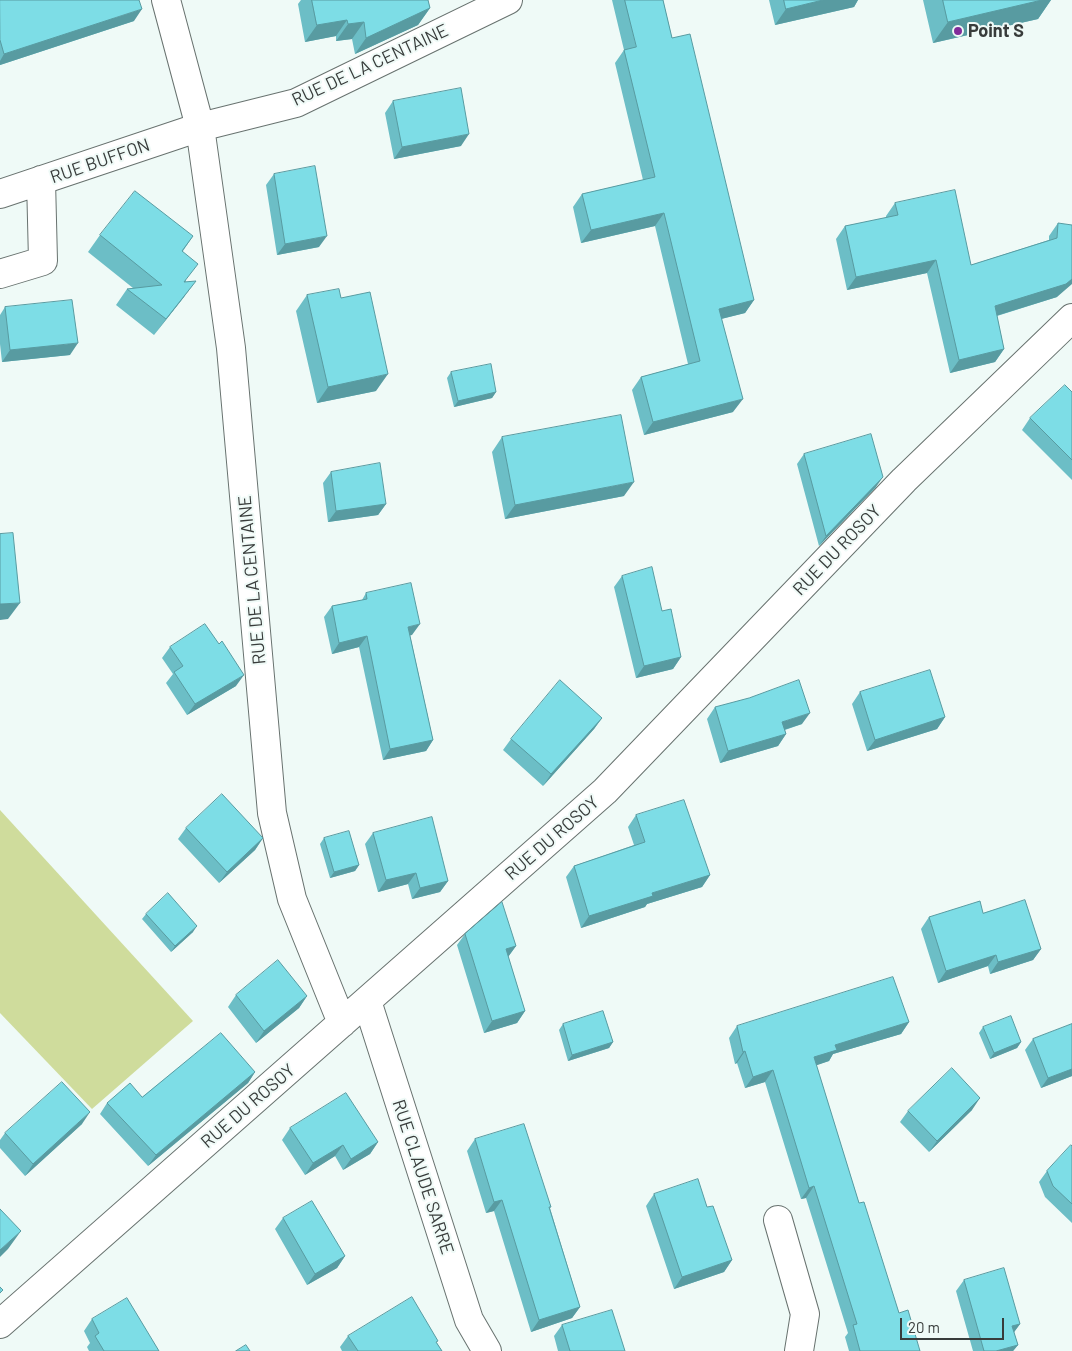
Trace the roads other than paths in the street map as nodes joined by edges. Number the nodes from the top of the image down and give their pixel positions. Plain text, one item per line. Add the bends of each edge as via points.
1 (166, 0) edge
2 (508, 0) edge
3 (200, 127) junction
4 (41, 180) junction
5 (0, 194) edge
6 (0, 274) edge
7 (1072, 318) edge
8 (367, 1001) junction
9 (342, 1023) junction
10 (778, 1220) dead end
11 (0, 1324) edge
12 (486, 1351) edge
13 (799, 1351) edge

1 - 3 street, RUE DE LA CENTAINE
2 - 3 street, RUE DE LA CENTAINE via 296,103
3 - 4 street, RUE BUFFON
3 - 9 street, RUE DE LA CENTAINE via 232,348 272,813 292,899
4 - 5 street, RUE BUFFON
4 - 6 street via 43,261
7 - 8 street, RUE DU ROSOY via 904,480 605,791
8 - 9 street, RUE DU ROSOY
8 - 12 street, RUE CLAUDE SARRE via 469,1320
9 - 11 street, RUE DU ROSOY
10 - 13 street via 805,1314

